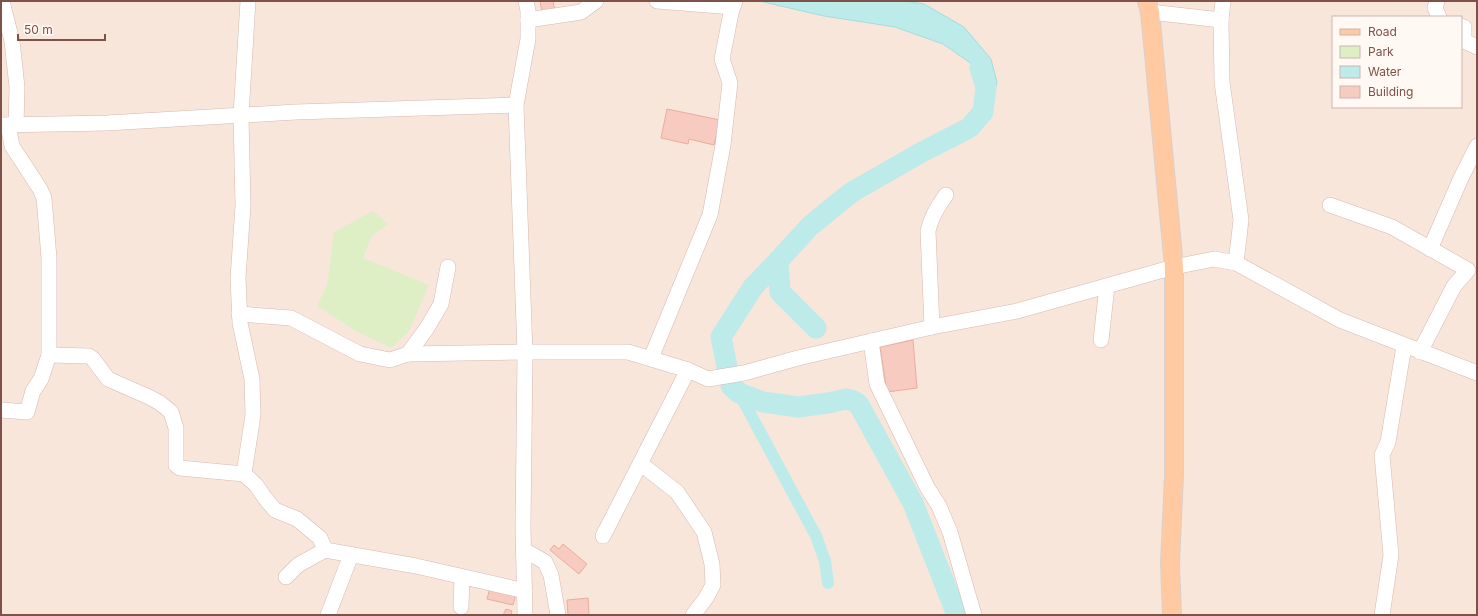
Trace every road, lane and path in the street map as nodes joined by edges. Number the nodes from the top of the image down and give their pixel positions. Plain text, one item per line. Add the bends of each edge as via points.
1 (2, 1) edge
2 (248, 1) edge
3 (526, 1) edge
4 (596, 1) edge
5 (656, 1) edge
6 (1223, 1) edge
7 (1436, 1) edge
8 (734, 4) edge
9 (1148, 6) edge
10 (1439, 16) edge
11 (528, 20) junction
12 (1220, 20) junction
13 (1462, 26) edge
14 (1477, 47) edge
15 (516, 105) junction
16 (241, 115) junction
17 (8, 125) edge
18 (1477, 146) edge
19 (946, 195) dead end
20 (1330, 205) dead end
21 (1430, 249) junction
22 (1236, 263) junction
23 (448, 267) dead end
24 (1174, 267) junction
25 (1107, 286) junction
26 (239, 314) junction
27 (932, 326) junction
28 (1101, 340) dead end
29 (871, 341) junction
30 (1404, 346) junction
31 (525, 352) junction
32 (1420, 352) junction
33 (408, 354) junction
34 (49, 355) junction
35 (651, 358) junction
36 (688, 370) junction
37 (1477, 373) edge
38 (1, 410) edge
39 (641, 464) junction
40 (244, 474) junction
41 (603, 536) dead end
42 (325, 550) junction
43 (524, 550) junction
44 (351, 555) junction
45 (286, 577) dead end
46 (462, 577) junction
47 (525, 591) junction
48 (461, 607) dead end
49 (328, 615) edge
50 (525, 615) edge
51 (558, 615) edge
52 (693, 615) edge
53 (974, 615) edge
54 (1172, 615) edge
55 (1382, 615) edge

1 - 17 street via 12,41 18,87
2 - 16 street
3 - 11 street
4 - 11 street via 581,12
5 - 8 street
6 - 12 street
7 - 10 street via 1435,8
8 - 35 street via 722,59 730,83 723,145 710,215
9 - 12 street
9 - 24 main road
11 - 15 street via 528,39
12 - 22 street via 1222,82 1241,220
13 - 14 street via 1464,41
15 - 16 street
15 - 31 street
16 - 17 street via 107,123
16 - 26 street via 243,206 238,278
17 - 34 street via 12,146 44,198 49,258
18 - 21 street
19 - 27 street via 938,204 928,231
20 - 21 street via 1392,227
21 - 32 street via 1468,270 1454,286
22 - 24 street via 1214,259
22 - 30 street via 1340,320
23 - 33 street via 441,304
24 - 25 street
24 - 54 main road via 1174,475 1170,563
25 - 27 street via 1017,311
25 - 28 street
26 - 33 street via 291,318 360,354 390,360
26 - 40 street via 252,379 253,415
27 - 29 street
29 - 36 street via 744,374 708,379
29 - 53 street via 877,384 950,532
30 - 32 street
30 - 55 street via 1388,442 1382,455 1391,555
31 - 33 street
31 - 35 street via 628,352
31 - 43 street
32 - 37 street
34 - 38 street via 26,412
34 - 40 street via 89,356 108,379 149,397 171,412 176,428 176,465 180,468
35 - 36 street
36 - 39 street
39 - 41 street
39 - 52 street via 677,492 704,532 712,564 713,585
40 - 42 street via 275,510 297,519 320,538
42 - 44 street
42 - 45 street via 298,565
43 - 47 street
43 - 51 street via 545,562 551,575
44 - 46 street
44 - 49 street
46 - 47 street
46 - 48 street
47 - 50 street

